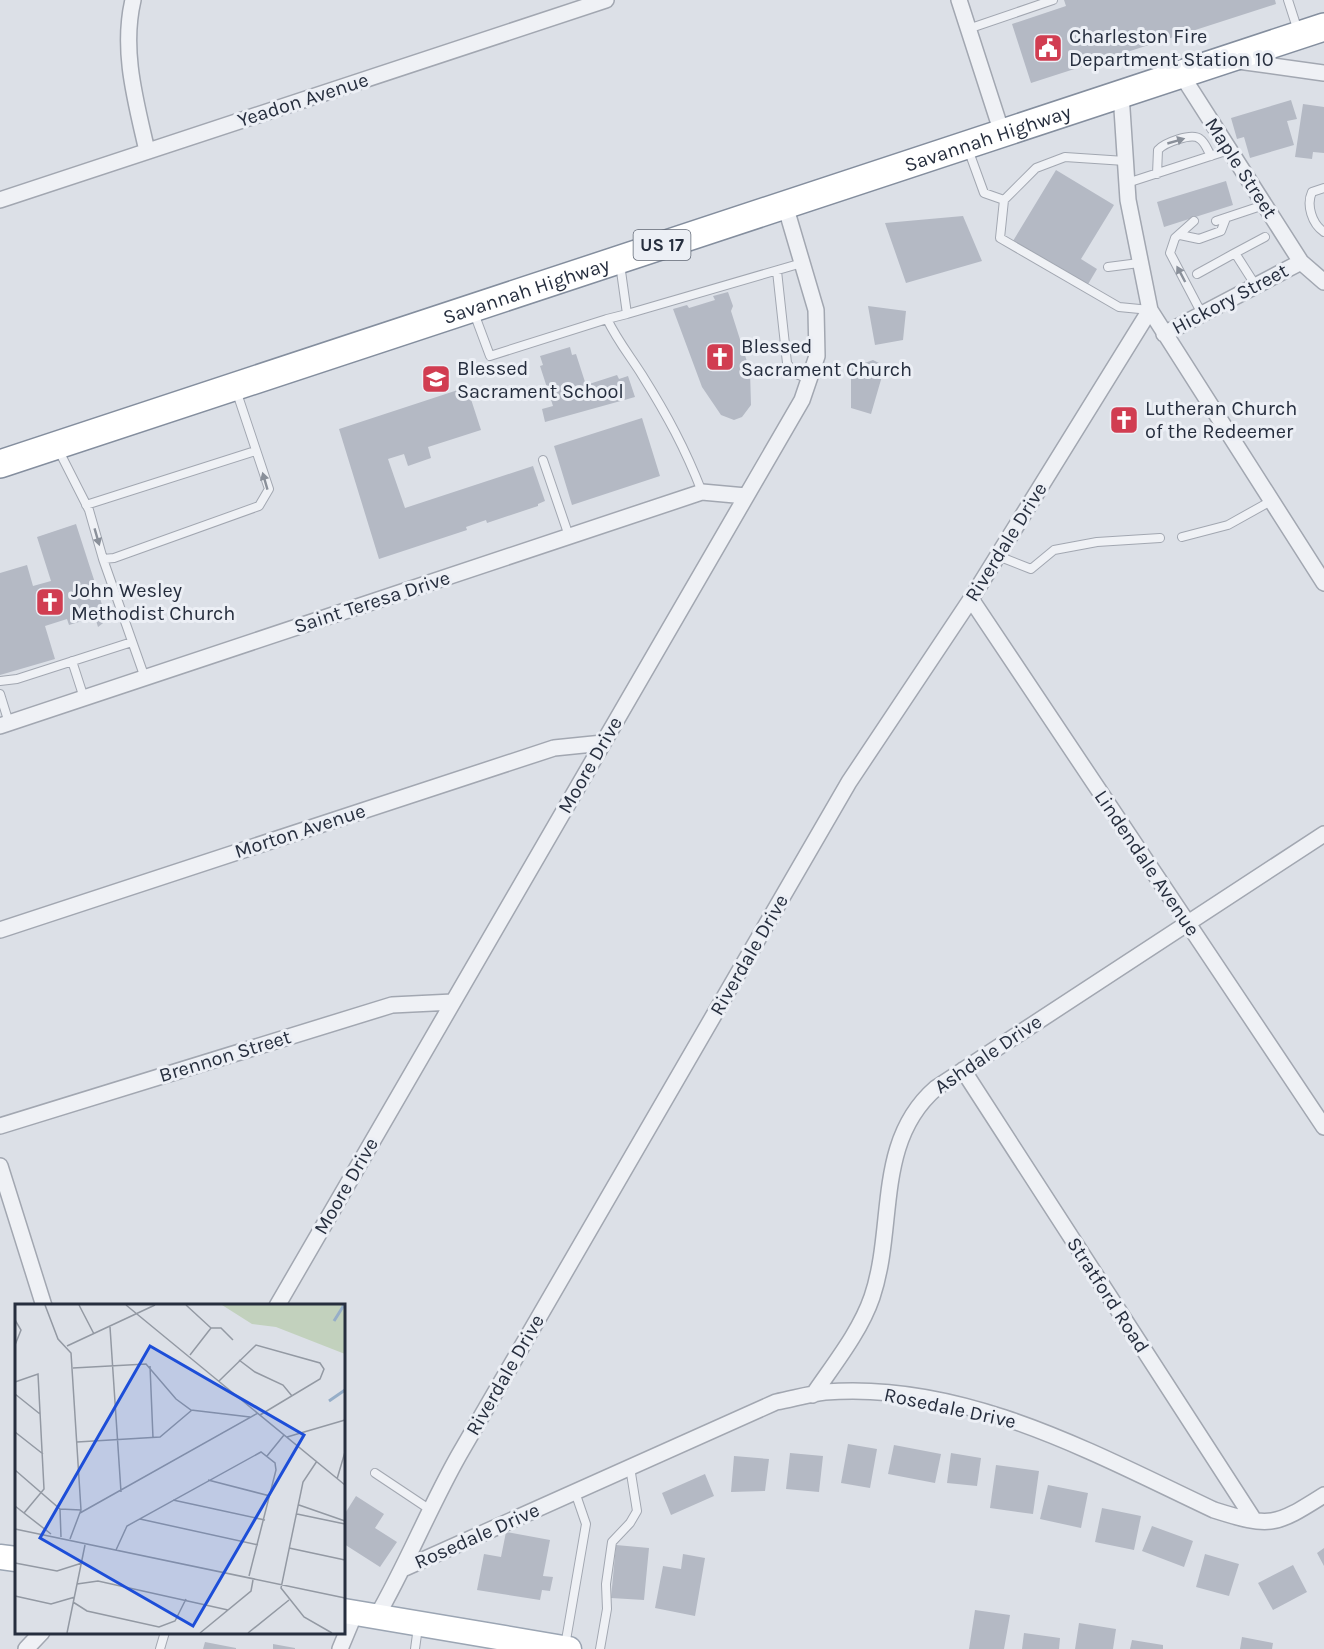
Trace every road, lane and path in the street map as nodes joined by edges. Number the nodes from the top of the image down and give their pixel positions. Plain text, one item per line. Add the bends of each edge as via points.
1 (133, 0) edge
2 (606, 0) edge
3 (959, 0) edge
4 (1053, 0) edge
5 (1287, 0) edge
6 (968, 29) junction
7 (1312, 31) edge
8 (1226, 59) junction
9 (1181, 74) junction
10 (1324, 74) edge
11 (1121, 94) junction
12 (1002, 133) junction
13 (966, 145) junction
14 (1229, 150) junction
15 (147, 151) junction
16 (1211, 156) junction
17 (1125, 161) junction
18 (1157, 174) junction
19 (1127, 183) junction
20 (1324, 188) edge
21 (0, 200) edge
22 (1004, 200) junction
23 (785, 205) junction
24 (1264, 205) junction
25 (1215, 218) dead end
26 (1226, 218) junction
27 (1195, 224) dead end
28 (1324, 232) edge
29 (1180, 235) junction
30 (1265, 237) dead end
31 (1235, 253) junction
32 (620, 259) junction
33 (1301, 262) junction
34 (802, 263) junction
35 (1139, 263) junction
36 (1108, 267) dead end
37 (777, 271) junction
38 (1197, 274) dead end
39 (1324, 282) edge
40 (1256, 286) junction
41 (472, 308) junction
42 (1150, 310) junction
43 (627, 314) junction
44 (1202, 314) junction
45 (607, 319) junction
46 (1164, 334) junction
47 (809, 379) junction
48 (235, 386) junction
49 (56, 445) junction
50 (255, 451) junction
51 (543, 460) dead end
52 (0, 464) edge
53 (702, 492) junction
54 (746, 496) junction
55 (1271, 501) junction
56 (86, 505) junction
57 (569, 536) junction
58 (1182, 537) dead end
59 (1160, 538) dead end
60 (998, 555) junction
61 (103, 559) junction
62 (1324, 583) edge
63 (971, 599) junction
64 (132, 642) junction
65 (72, 661) junction
66 (145, 678) junction
67 (0, 681) edge
68 (0, 694) edge
69 (84, 698) junction
70 (5, 725) edge
71 (603, 743) junction
72 (1324, 834) edge
73 (1187, 922) junction
74 (0, 930) edge
75 (453, 1002) junction
76 (963, 1070) junction
77 (0, 1126) edge
78 (1324, 1127) edge
79 (0, 1166) edge
80 (44, 1304) edge
81 (278, 1304) edge
82 (813, 1395) junction
83 (630, 1467) junction
84 (375, 1473) dead end
85 (575, 1492) junction
86 (1324, 1495) edge
87 (429, 1509) junction
88 (1254, 1520) junction
89 (0, 1557) edge
90 (15, 1559) edge
91 (405, 1568) junction
92 (358, 1613) edge
93 (419, 1623) junction
94 (40, 1634) edge
95 (164, 1634) edge
96 (523, 1645) edge
97 (26, 1649) edge
98 (159, 1649) edge
99 (340, 1649) edge
100 (414, 1649) edge
101 (566, 1649) edge
102 (600, 1649) edge

1 - 15 street via 129,55
2 - 15 street, Yeadon Avenue
3 - 6 street
4 - 6 lane
5 - 7 lane
6 - 12 street
7 - 8 highway, Savannah Highway / US 17
8 - 9 highway, Savannah Highway / US 17
8 - 10 street
9 - 11 highway, Savannah Highway / US 17
9 - 14 street, Maple Street
11 - 12 highway, Savannah Highway / US 17
11 - 17 street
12 - 13 highway, Savannah Highway / US 17
13 - 22 lane via 984,193
13 - 23 highway, Savannah Highway / US 17
14 - 16 lane
14 - 24 street, Maple Street
15 - 21 street, Yeadon Avenue
16 - 18 lane
18 -> 16 lane via 1158,150 1162,145 1194,136 1201,139
17 - 19 street
17 - 22 lane via 1065,157 1036,168
18 - 19 lane
19 - 35 street
20 - 28 lane via 1312,192 1309,198 1314,221
22 - 42 lane via 1000,238 1119,307
23 - 32 highway, Savannah Highway / US 17
23 - 34 street, Moore Drive
24 - 26 lane
24 - 33 street, Maple Street
25 - 26 lane
26 - 29 lane via 1221,231 1199,239
27 - 29 lane
44 -> 29 lane via 1170,253
30 - 31 lane
31 - 38 lane
31 - 40 lane
32 - 41 highway, Savannah Highway / US 17
32 - 43 lane
33 - 39 street, Hickory Street
33 - 40 street, Hickory Street
34 - 37 lane
34 - 47 street, Moore Drive via 816,310 817,356
35 - 36 lane
35 - 42 street
37 - 43 lane
37 - 47 lane via 787,363 794,373
40 - 44 street, Hickory Street
41 - 45 lane via 490,356
41 - 48 highway, Savannah Highway / US 17
42 - 46 street
42 - 60 street, Riverdale Drive
43 - 45 lane
44 - 46 street, Hickory Street
45 - 53 lane via 685,447
46 - 55 street
47 - 54 street, Moore Drive via 802,399
48 - 49 highway, Savannah Highway / US 17
48 - 50 lane
49 - 52 highway, Savannah Highway / US 17
49 - 56 lane
50 - 56 lane
61 -> 50 lane via 259,506 268,489
51 - 57 lane
53 - 54 street, Saint Teresa Drive
53 - 57 street, Saint Teresa Drive
54 - 71 street, Moore Drive
55 - 58 lane via 1228,525
55 - 62 street
56 -> 61 lane
57 - 66 street, Saint Teresa Drive
59 - 60 lane via 1054,550 1031,569
60 - 63 street, Riverdale Drive
61 - 64 lane
63 - 73 street, Lindendale Avenue
63 - 87 street, Riverdale Drive via 849,782
64 - 65 lane
64 - 66 lane
65 - 67 lane
65 - 69 lane
66 - 69 street, Saint Teresa Drive
68 - 70 lane
69 - 70 street, Saint Teresa Drive
71 - 74 street, Morton Avenue via 554,748
71 - 75 street, Moore Drive
72 - 73 street, Ashdale Drive
73 - 76 street, Ashdale Drive
73 - 78 street, Lindendale Avenue
75 - 77 street, Brennon Street via 392,1005
75 - 81 street, Moore Drive
76 - 82 street, Ashdale Drive via 922,1100 896,1146 872,1296 863,1320
76 - 88 street, Stratford Road
79 - 80 street
82 - 83 street, Rosedale Drive via 776,1402
82 - 88 street, Rosedale Drive via 889,1392 962,1406 1039,1428 1214,1510
83 - 85 street, Rosedale Drive
83 - 102 lane via 637,1510 612,1542
84 - 87 lane
85 - 91 street, Rosedale Drive
85 - 101 lane via 586,1524
86 - 88 street, Rosedale Drive via 1285,1520
87 - 91 street, Riverdale Drive
89 - 90 main road
91 - 92 street, Riverdale Drive
92 - 93 main road
92 - 99 street, Riverdale Drive
93 - 96 main road
93 - 100 lane
94 - 97 street
95 - 98 lane
96 - 101 main road

